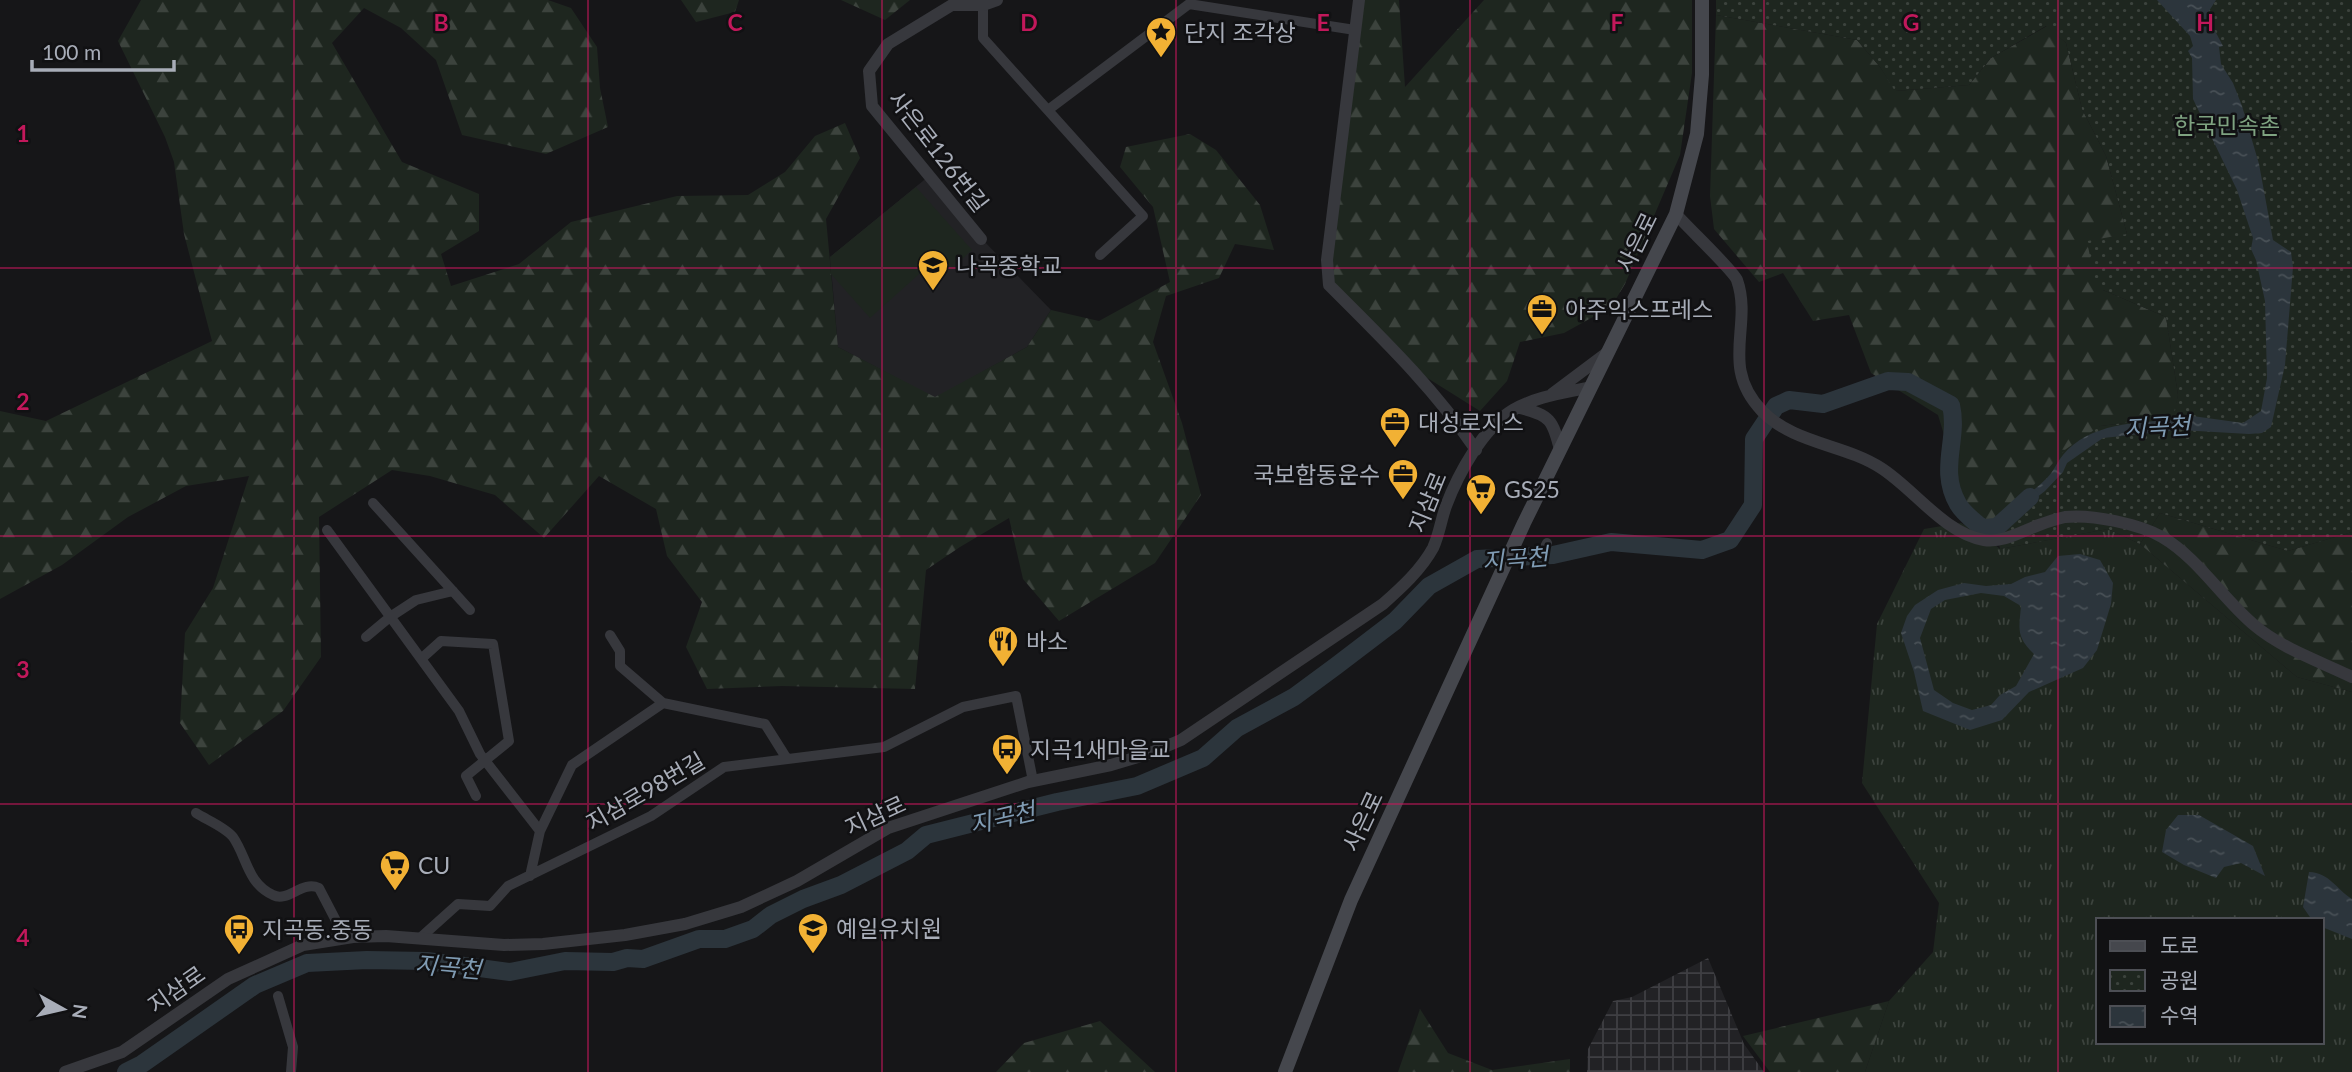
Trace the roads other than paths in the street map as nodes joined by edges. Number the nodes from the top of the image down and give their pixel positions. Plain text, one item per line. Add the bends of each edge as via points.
1 (997, 0) edge
2 (1359, 0) edge
3 (1702, 0) edge
4 (983, 5) junction
5 (1355, 30) junction
6 (1048, 110) junction
7 (1676, 215) junction
8 (982, 239) dead end
9 (1100, 255) dead end
10 (1608, 352) junction
11 (1591, 387) junction
12 (1550, 396) junction
13 (1519, 407) junction
14 (1476, 450) junction
15 (1560, 450) junction
16 (373, 503) dead end
17 (327, 530) dead end
18 (453, 591) junction
19 (470, 610) dead end
20 (390, 617) junction
21 (610, 635) dead end
22 (366, 637) dead end
23 (421, 659) junction
24 (2352, 677) edge
25 (663, 704) junction
26 (787, 759) junction
27 (484, 760) junction
28 (1034, 781) junction
29 (476, 796) dead end
30 (196, 813) dead end
31 (540, 831) junction
32 (530, 876) junction
33 (345, 938) junction
34 (419, 939) junction
35 (278, 996) dead end
36 (65, 1072) edge
37 (291, 1072) edge
38 (1285, 1072) edge

1 - 4 street, 사은로126번길
2 - 5 street
3 - 7 main road, 사은로 via 1698,134
4 - 6 street via 983,38
4 - 8 street, 사은로126번길 via 952,5 888,44 869,71 872,106
5 - 6 street via 1189,4
5 - 14 street via 1328,260 1329,285 1413,369
6 - 9 street via 1143,216
7 - 10 main road, 사은로
7 - 24 street via 1736,278 1741,308 1740,371 1762,411 1781,425 1881,468 1937,515 1985,540 1999,540 2064,517 2128,524 2162,537 2183,552 2256,627
10 - 11 main road, 사은로
10 - 12 street
11 - 12 street, 지삼로
11 - 15 main road, 사은로
12 - 13 street, 지삼로
13 - 14 street, 지삼로 via 1493,424
13 - 15 street via 1537,411 1551,421
14 - 28 street, 지삼로 via 1458,477 1433,548 1407,583 1382,604 1181,740 1111,765
15 - 38 main road, 사은로 via 1352,900
16 - 18 street
17 - 20 street
18 - 19 street
18 - 20 street via 416,600
20 - 22 street
20 - 23 street
21 - 25 street via 620,651 621,666
23 - 27 street via 459,711
23 - 27 street via 441,641 493,644 509,741
25 - 26 street via 765,724
25 - 31 street, 지삼로98번길 via 572,765
26 - 28 street, 지삼로98번길 via 884,747 963,707 1016,696
26 - 32 street, 지삼로98번길 via 724,767 651,816
27 - 29 street via 466,776
27 - 31 street
28 - 34 street, 지삼로 via 888,828 741,908 685,924 543,944
30 - 33 street via 233,838 251,875 274,897 308,885 319,888
31 - 32 street, 지삼로98번길
32 - 34 street, 지삼로98번길 via 508,886 490,906 458,904
33 - 34 street, 지삼로
33 - 36 street, 지삼로 via 303,946 228,979 122,1052
35 - 37 street via 293,1047

